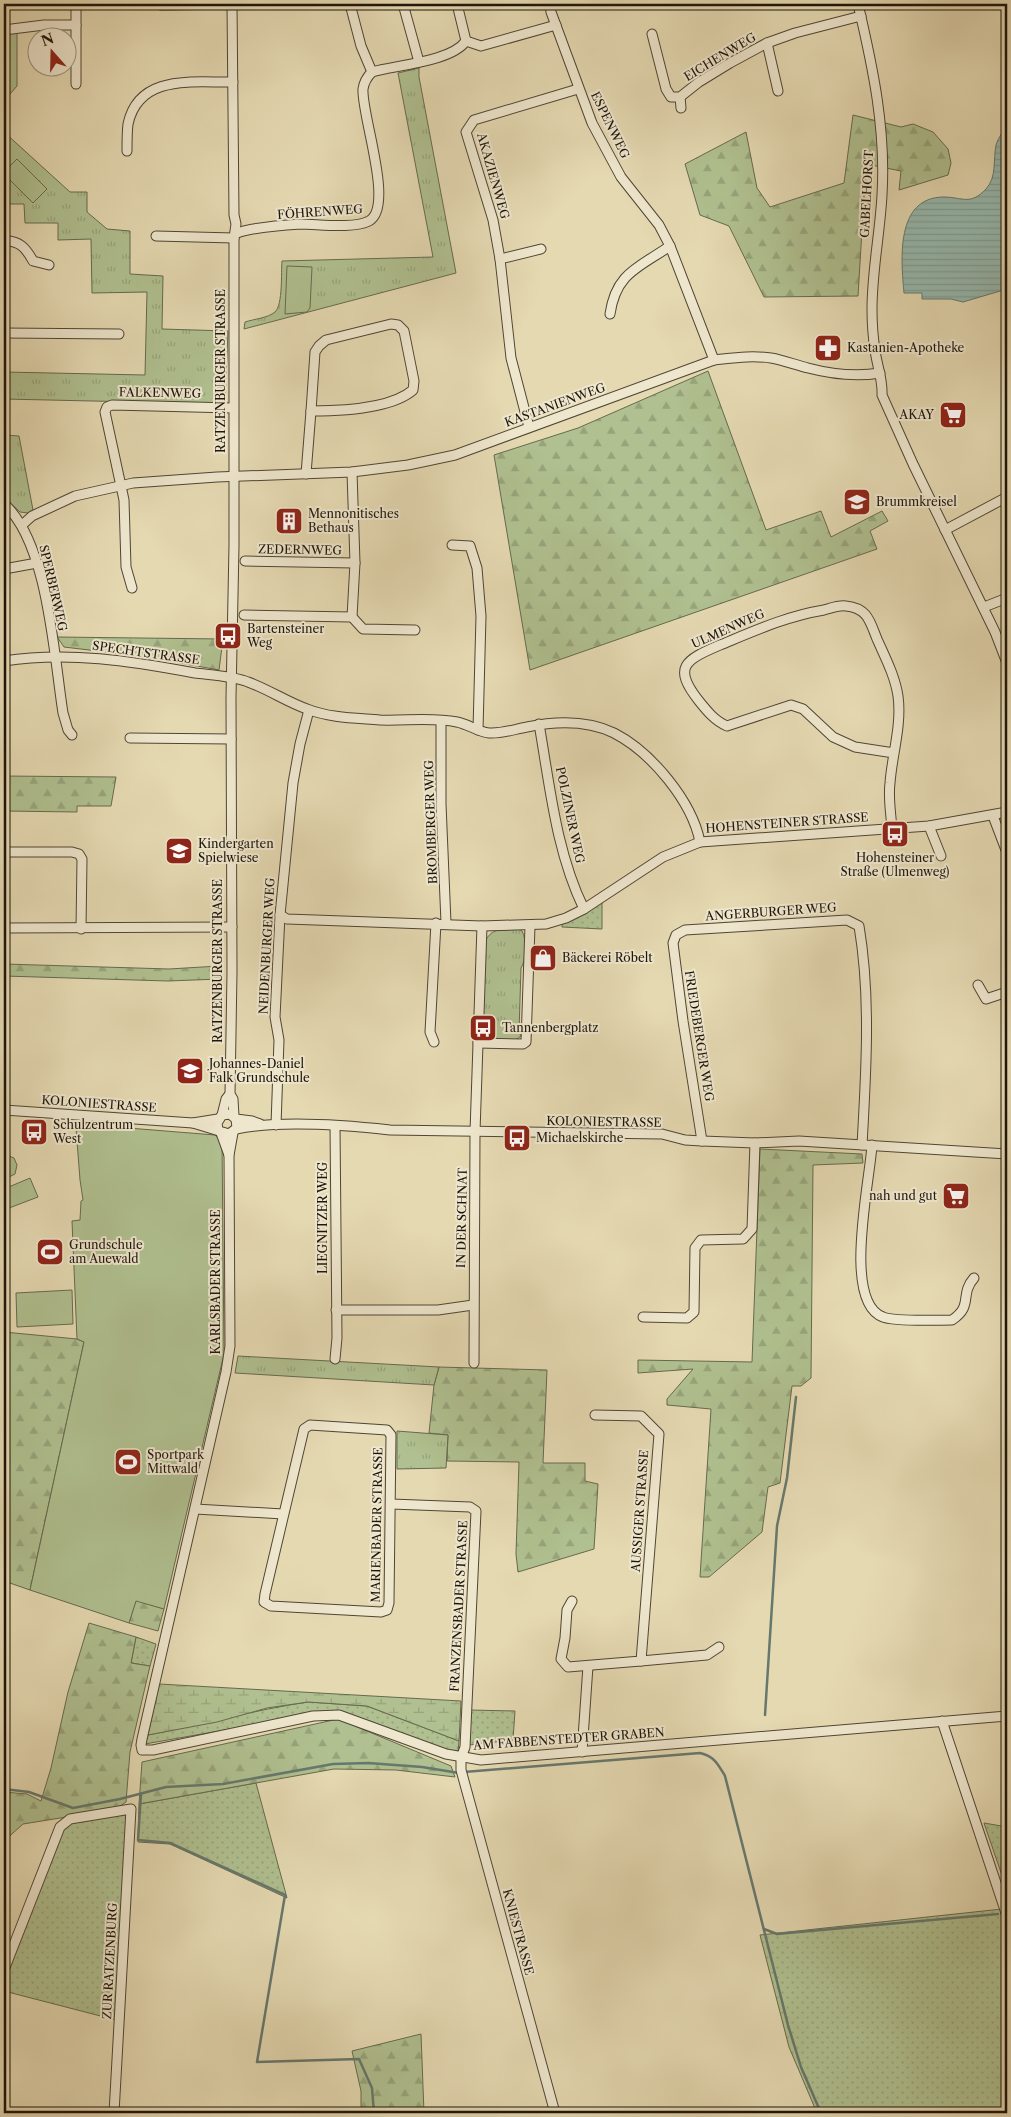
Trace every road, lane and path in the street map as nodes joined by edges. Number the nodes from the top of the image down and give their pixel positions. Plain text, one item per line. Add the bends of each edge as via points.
1 (76, 4) edge
2 (232, 4) edge
3 (350, 4) edge
4 (403, 4) edge
5 (457, 4) edge
6 (550, 4) edge
7 (858, 4) edge
8 (161, 5) edge
9 (861, 16) junction
10 (556, 25) junction
11 (76, 26) junction
12 (4, 30) edge
13 (652, 34) dead end
14 (466, 41) junction
15 (767, 43) junction
16 (419, 62) junction
17 (372, 72) junction
18 (233, 82) junction
19 (76, 84) dead end
20 (578, 89) junction
21 (778, 91) dead end
22 (680, 97) junction
23 (681, 108) dead end
24 (127, 151) dead end
25 (156, 236) dead end
26 (235, 236) junction
27 (4, 241) edge
28 (670, 246) junction
29 (541, 249) dead end
30 (500, 259) junction
31 (49, 265) dead end
32 (610, 314) dead end
33 (4, 333) edge
34 (119, 334) dead end
35 (714, 360) junction
36 (880, 373) junction
37 (233, 408) junction
38 (311, 411) junction
39 (529, 427) junction
40 (352, 472) junction
41 (306, 474) junction
42 (234, 477) junction
43 (120, 487) junction
44 (1007, 497) edge
45 (4, 504) edge
46 (22, 525) junction
47 (945, 530) junction
48 (452, 545) dead end
49 (245, 561) dead end
50 (37, 563) junction
51 (355, 563) junction
52 (4, 569) edge
53 (132, 588) dead end
54 (1007, 598) edge
55 (984, 607) junction
56 (244, 616) dead end
57 (352, 617) junction
58 (415, 630) dead end
59 (55, 656) junction
60 (4, 661) edge
61 (1007, 663) edge
62 (233, 679) junction
63 (308, 710) junction
64 (442, 721) junction
65 (539, 724) junction
66 (478, 730) junction
67 (72, 735) dead end
68 (130, 738) dead end
69 (231, 739) junction
70 (894, 753) junction
71 (1007, 812) edge
72 (993, 816) junction
73 (929, 826) junction
74 (892, 829) junction
75 (700, 842) junction
76 (1006, 850) edge
77 (4, 852) edge
78 (941, 856) dead end
79 (584, 908) junction
80 (280, 915) junction
81 (436, 923) junction
82 (446, 923) junction
83 (482, 926) junction
84 (530, 926) junction
85 (232, 927) junction
86 (4, 928) edge
87 (81, 929) junction
88 (676, 935) joint
89 (978, 985) dead end
90 (1007, 992) edge
91 (434, 1042) dead end
92 (478, 1043) junction
93 (230, 1094) junction
94 (4, 1110) edge
95 (220, 1117) junction
96 (235, 1118) junction
97 (193, 1123) junction
98 (260, 1124) junction
99 (276, 1124) junction
100 (335, 1126) junction
101 (235, 1131) junction
102 (220, 1132) junction
103 (475, 1132) junction
104 (702, 1141) junction
105 (755, 1143) junction
106 (862, 1145) junction
107 (872, 1145) junction
108 (1007, 1154) edge
109 (229, 1155) junction
110 (974, 1278) dead end
111 (473, 1305) junction
112 (336, 1310) junction
113 (643, 1317) dead end
114 (335, 1359) dead end
115 (474, 1363) dead end
116 (595, 1415) dead end
117 (391, 1504) junction
118 (195, 1509) junction
119 (283, 1514) junction
120 (572, 1601) dead end
121 (719, 1647) dead end
122 (641, 1661) junction
123 (588, 1666) junction
124 (1007, 1716) edge
125 (942, 1721) junction
126 (142, 1750) joint
127 (582, 1752) junction
128 (461, 1758) junction
129 (1007, 1916) edge
130 (4, 1970) edge
131 (114, 2113) edge
132 (555, 2113) edge

1 - 11 street
2 - 8 street
2 - 18 street, RATZENBURGER STRASSE
3 - 17 street via 360,46
4 - 16 street
5 - 14 street
6 - 10 street, ESPENWEG
7 - 9 street, GABELHORST
9 - 15 street, EICHENWEG
9 - 36 street, GABELHORST via 880,108 882,143 882,196 872,290 873,331
10 - 14 street via 481,46
10 - 20 street, ESPENWEG
11 - 12 street via 44,25
11 - 19 street
13 - 22 street, EICHENWEG via 666,89 671,97
14 - 16 street via 455,52
15 - 21 street
15 - 22 street, EICHENWEG via 699,82
16 - 17 street
17 - 26 street, FÖHRENWEG via 363,90 374,152 379,205 376,214 370,221 358,224 298,224 247,230
18 - 24 street via 174,83 147,92 134,108 128,124
18 - 26 street, RATZENBURGER STRASSE
20 - 28 street, ESPENWEG via 618,171 659,225
20 - 30 street, AKAZIENWEG via 474,120 466,132 486,194
22 - 23 street, EICHENWEG
25 - 26 street
26 - 37 street, RATZENBURGER STRASSE
27 - 31 street via 16,242 33,261
28 - 32 street via 623,278 613,296
28 - 35 street, ESPENWEG
29 - 30 street
30 - 39 street, AKAZIENWEG via 512,358
33 - 34 street
35 - 36 street, KASTANIENWEG via 746,356 772,358 844,375
35 - 39 street, KASTANIENWEG
36 - 47 street, GABELHORST via 891,404 891,414
37 - 42 street, RATZENBURGER STRASSE
37 - 43 street, FALKENWEG via 107,407 105,412
38 - 38 street via 315,352 319,346 326,340 390,324 398,325 404,331 413,390 406,396 370,407
38 - 41 street
39 - 40 street, KASTANIENWEG via 454,455 408,466
40 - 41 street, KASTANIENWEG
40 - 51 street, ZEDERNWEG
41 - 42 street, KASTANIENWEG
42 - 43 street, KASTANIENWEG via 133,483
42 - 62 street, RATZENBURGER STRASSE
43 - 46 street, KASTANIENWEG via 75,496 32,516
43 - 53 street via 124,500 126,567
44 - 47 street
45 - 46 street, SPERBERWEG
46 - 50 street, SPERBERWEG
47 - 55 street, GABELHORST
48 - 66 street via 470,546 478,568 481,616
49 - 51 street, ZEDERNWEG
50 - 52 street
50 - 59 street, SPERBERWEG
51 - 57 street, ZEDERNWEG
54 - 55 street
55 - 61 street, GABELHORST
56 - 57 street
57 - 58 street via 363,629
59 - 60 street, SPECHTSTRASSE
59 - 62 street, SPECHTSTRASSE via 146,664
59 - 67 street via 63,713
62 - 63 street via 246,681
62 - 69 street, RATZENBURGER STRASSE
63 - 64 street via 353,718
63 - 80 street, NEIDENBURGER WEG via 293,783
64 - 66 street via 456,721
64 - 82 street, BROMBERGER WEG via 441,804
65 - 66 street via 503,732
65 - 75 street via 590,724 638,747 672,785 692,819
65 - 79 street, POLZINER WEG via 561,844 572,886
68 - 69 street
69 - 85 street, RATZENBURGER STRASSE
70 - 70 street, ULMENWEG via 899,722 898,696 869,619 861,609 845,606 774,622 692,658 686,668 686,685 718,722 727,726 791,705 803,709 833,737 855,746
70 - 74 street, ULMENWEG via 889,786
71 - 72 street, HOHENSTEINER STRASSE
72 - 73 street, HOHENSTEINER STRASSE
72 - 76 street
73 - 74 street, HOHENSTEINER STRASSE
73 - 78 street
74 - 75 street, HOHENSTEINER STRASSE
75 - 79 street, HOHENSTEINER STRASSE via 663,857
77 - 87 street via 79,854 82,859
79 - 84 street, HOHENSTEINER STRASSE via 559,920
80 - 81 street via 287,919
80 - 99 street, NEIDENBURGER WEG via 275,1017 279,1040
81 - 82 street
81 - 91 street via 430,1032
82 - 83 street
83 - 84 street
83 - 92 street
84 - 92 street via 526,1042
85 - 87 street
85 - 93 street, RATZENBURGER STRASSE
86 - 87 street
88 - 104 street, FRIEDEBERGER WEG via 673,943
88 - 106 street, ANGERBURGER WEG via 685,930 847,920 859,926 866,1020
89 - 90 street via 986,999
92 - 103 street
93 - 95 street, RATZENBURGER STRASSE
93 - 96 street, RATZENBURGER STRASSE
94 - 97 street, KOLONIESTRASSE
95 - 96 street via 227,1114
95 - 97 street, KOLONIESTRASSE
95 - 102 street via 217,1126
96 - 98 street, KOLONIESTRASSE
96 - 101 street
97 - 102 street, KOLONIESTRASSE
98 - 99 street, KOLONIESTRASSE
98 - 101 street, KOLONIESTRASSE
99 - 100 street, KOLONIESTRASSE
100 - 103 street, KOLONIESTRASSE
100 - 112 street, LIEGNITZER WEG
101 - 102 street via 226,1135
101 - 109 street, KARLSBADER STRASSE
102 - 109 street, KARLSBADER STRASSE
103 - 104 street, KOLONIESTRASSE via 662,1134
103 - 111 street, IN DER SCHNAT
104 - 105 street, KOLONIESTRASSE
105 - 106 street, KOLONIESTRASSE
105 - 113 street via 752,1229 744,1239 702,1240 695,1248 694,1312 687,1318
106 - 107 street, KOLONIESTRASSE
107 - 108 street, KOLONIESTRASSE
107 - 110 street via 860,1270 869,1306 888,1318 952,1320 966,1306 967,1286
109 - 118 street, KARLSBADER STRASSE via 229,1354
111 - 112 street via 438,1310
111 - 115 street, IN DER SCHNAT
112 - 114 street, LIEGNITZER WEG
116 - 122 street, AUSSIGER STRASSE via 641,1416 659,1434
117 - 119 street, MARIENBADER STRASSE via 391,1435 387,1430 310,1425 304,1429
117 - 119 street, MARIENBADER STRASSE via 389,1603 387,1610 381,1612 271,1606 264,1602
117 - 128 street, FRANZENSBADER STRASSE via 470,1507 476,1511 465,1747
118 - 119 street
118 - 126 street, KARLSBADER STRASSE
120 - 123 street via 567,1610 561,1659 568,1667
121 - 122 street via 707,1655
122 - 123 street
123 - 127 street
124 - 125 street, AM FABBENSTEDTER GRABEN
125 - 127 street, AM FABBENSTEDTER GRABEN
125 - 129 street
126 - 128 street, AM FABBENSTEDTER GRABEN via 313,1716 339,1714
127 - 128 street, AM FABBENSTEDTER GRABEN via 481,1760
128 - 132 street, KNIESTRASSE via 461,1773
130 - 131 street, ZUR RATZENBURG via 60,1827 70,1819 131,1809

